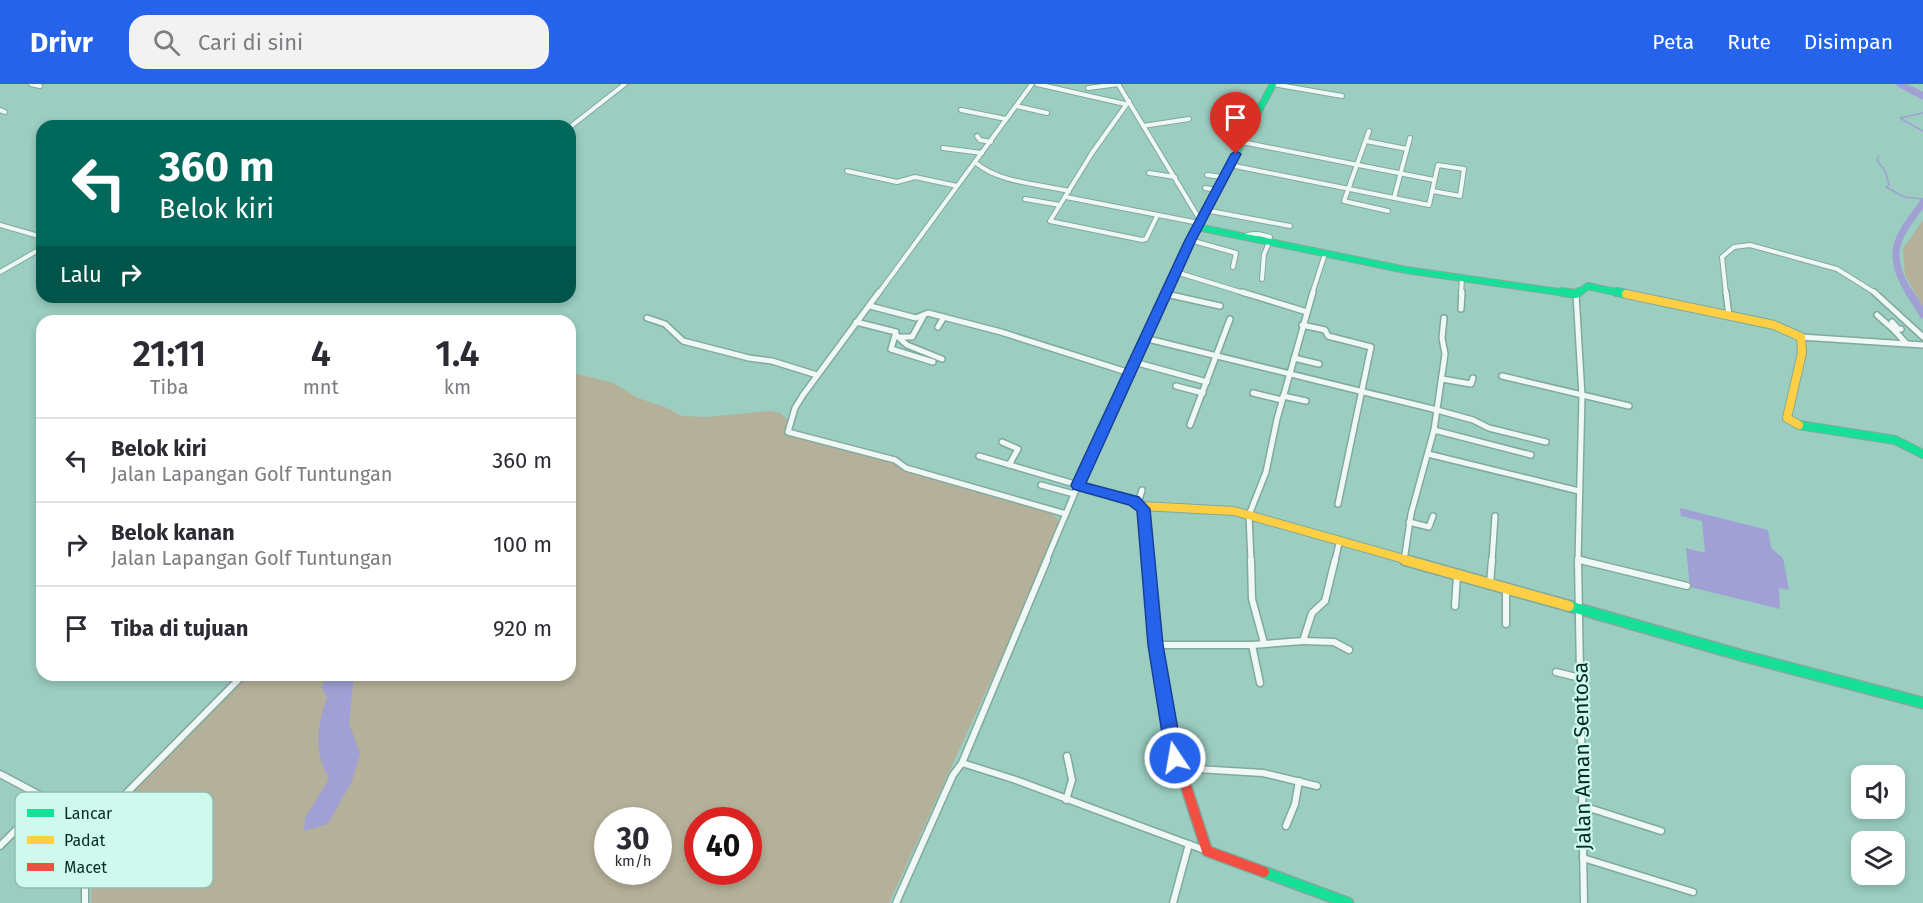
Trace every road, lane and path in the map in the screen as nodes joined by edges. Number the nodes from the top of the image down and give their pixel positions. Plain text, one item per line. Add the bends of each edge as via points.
1 (31, 84) edge
2 (625, 84) edge
3 (1032, 84) edge
4 (1037, 84) edge
5 (1118, 84) edge
6 (1273, 84) edge
7 (40, 86) dead end
8 (1088, 88) dead end
9 (1342, 96) dead end
10 (1127, 103) junction
11 (1016, 106) junction
12 (0, 110) edge
13 (961, 110) dead end
14 (5, 112) dead end
15 (1047, 113) dead end
16 (1189, 118) dead end
17 (1006, 119) junction
18 (576, 122) edge
19 (1143, 126) junction
20 (1369, 131) dead end
21 (977, 136) dead end
22 (1410, 138) dead end
23 (1366, 141) junction
24 (991, 142) junction
25 (1242, 142) junction
26 (943, 148) dead end
27 (1407, 149) junction
28 (982, 153) junction
29 (975, 163) junction
30 (1230, 165) junction
31 (1357, 165) junction
32 (847, 171) dead end
33 (1149, 173) dead end
34 (1400, 173) junction
35 (1207, 176) dead end
36 (1175, 177) junction
37 (1223, 177) junction
38 (1434, 180) junction
39 (957, 186) junction
40 (1205, 188) dead end
41 (1350, 189) junction
42 (1217, 190) junction
43 (1069, 191) junction
44 (1432, 191) junction
45 (1066, 197) junction
46 (1394, 198) junction
47 (1025, 199) dead end
48 (1060, 205) junction
49 (1205, 210) junction
50 (1388, 211) dead end
51 (1157, 216) junction
52 (1199, 223) junction
53 (0, 225) edge
54 (1290, 226) dead end
55 (36, 235) edge
56 (1190, 240) junction
57 (1268, 243) junction
58 (36, 251) edge
59 (1325, 254) junction
60 (1233, 267) dead end
61 (0, 272) edge
62 (1176, 272) junction
63 (1462, 278) junction
64 (1262, 279) dead end
65 (1166, 294) junction
66 (1576, 294) junction
67 (870, 306) junction
68 (1220, 306) dead end
69 (1461, 309) dead end
70 (1307, 312) junction
71 (1877, 315) dead end
72 (1729, 316) junction
73 (923, 317) junction
74 (944, 317) junction
75 (647, 318) dead end
76 (1444, 318) dead end
77 (1230, 319) dead end
78 (856, 322) junction
79 (1892, 322) dead end
80 (1302, 325) junction
81 (938, 327) dead end
82 (1898, 329) junction
83 (897, 336) junction
84 (1801, 337) junction
85 (1923, 337) edge
86 (1144, 338) junction
87 (1906, 343) junction
88 (1923, 345) edge
89 (1217, 355) junction
90 (1294, 358) junction
91 (942, 359) dead end
92 (933, 362) dead end
93 (1134, 362) junction
94 (1319, 364) dead end
95 (1130, 373) junction
96 (1290, 374) junction
97 (817, 375) junction
98 (1502, 376) dead end
99 (1473, 378) dead end
100 (1442, 379) junction
101 (1207, 382) junction
102 (1176, 386) dead end
103 (1362, 392) junction
104 (1203, 393) junction
105 (1253, 393) dead end
106 (1582, 396) junction
107 (1283, 398) junction
108 (1306, 401) dead end
109 (1629, 406) dead end
110 (1437, 410) junction
111 (1190, 425) dead end
112 (1434, 430) junction
113 (1002, 442) dead end
114 (1546, 442) dead end
115 (1428, 454) junction
116 (1531, 454) dead end
117 (1923, 454) edge
118 (979, 456) dead end
119 (1009, 465) junction
120 (1041, 485) dead end
121 (1076, 490) junction
122 (1143, 490) dead end
123 (1579, 491) junction
124 (1338, 504) dead end
125 (1140, 505) junction
126 (1066, 514) junction
127 (1250, 515) junction
128 (1433, 516) dead end
129 (1495, 516) dead end
130 (1410, 522) junction
131 (1339, 543) junction
132 (1578, 559) junction
133 (1404, 561) junction
134 (1456, 576) junction
135 (1490, 584) junction
136 (1687, 586) dead end
137 (1506, 589) junction
138 (1455, 606) dead end
139 (1580, 609) junction
140 (1506, 624) dead end
141 (1303, 641) junction
142 (1264, 643) junction
143 (1155, 645) junction
144 (1252, 645) junction
145 (1349, 650) dead end
146 (1556, 672) dead end
147 (1580, 678) junction
148 (236, 681) edge
149 (1260, 683) dead end
150 (1923, 703) edge
151 (1068, 756) dead end
152 (962, 763) junction
153 (1178, 768) junction
154 (0, 774) edge
155 (1299, 781) junction
156 (1317, 786) dead end
157 (34, 792) edge
158 (127, 792) edge
159 (1066, 800) junction
160 (1583, 806) junction
161 (1286, 826) dead end
162 (15, 831) edge
163 (1661, 831) dead end
164 (1189, 844) junction
165 (0, 846) edge
166 (1206, 851) junction
167 (1583, 858) junction
168 (1693, 892) dead end
169 (896, 903) edge
170 (1173, 903) edge
171 (1348, 903) edge
172 (1584, 903) edge

1 - 7 street
2 - 18 street
3 - 11 street
4 - 10 street
5 - 8 street
5 - 10 street
6 - 9 street
6 - 25 street
10 - 19 street
10 - 43 street
11 - 15 street
11 - 17 street
12 - 14 street
13 - 17 street
16 - 19 street
17 - 24 street
19 - 36 street
20 - 23 street
21 - 24 street
22 - 27 street
23 - 27 street
23 - 31 street
24 - 28 street
25 - 30 street
25 - 31 street
26 - 28 street
27 - 34 street
28 - 29 street
29 - 39 street
29 - 43 street via 992,173
30 - 37 street
30 - 41 street
31 - 34 street
31 - 41 street
32 - 39 street via 897,183 912,177
33 - 36 street
34 - 38 street
34 - 46 street
35 - 37 street
36 - 52 street
37 - 42 street
38 - 44 street
38 - 44 street via 1439,164 1464,169 1460,196
39 - 67 street
40 - 42 street
41 - 46 street
41 - 50 street via 1346,202
42 - 49 street
43 - 45 street
44 - 46 street via 1429,205
45 - 48 street
45 - 51 street
47 - 48 street
48 - 51 street via 1051,222 1142,240
49 - 52 street
49 - 54 street
51 - 52 street
52 - 56 street
52 - 57 street
53 - 55 street
56 - 60 street via 1236,252
56 - 62 street
57 - 59 street
57 - 64 street
58 - 61 street
59 - 63 street
59 - 70 street
62 - 65 street
62 - 70 street
63 - 66 street
63 - 69 street
65 - 68 street
65 - 86 street
66 - 72 street via 1588,286
66 - 106 street
67 - 73 street
67 - 78 street
70 - 80 street
71 - 82 street
72 - 84 street via 1767,323
72 - 85 street via 1722,257 1734,247 1750,245 1837,269 1876,293
73 - 74 street via 928,313
73 - 83 street via 912,337
74 - 81 street
74 - 95 street
75 - 97 street via 665,324 683,341
76 - 100 street
77 - 89 street
78 - 83 street via 891,330
78 - 97 street
79 - 82 street
80 - 90 street
80 - 103 street via 1370,346
82 - 87 street
83 - 91 street via 907,345
83 - 92 street via 891,350
84 - 87 street
84 - 117 street via 1802,353 1788,410 1790,422 1905,443
86 - 89 street
86 - 93 street
87 - 88 street
89 - 96 street
89 - 101 street
90 - 94 street
90 - 96 street
93 - 95 street
93 - 101 street
95 - 121 street
96 - 103 street
96 - 107 street
97 - 126 street via 795,408 788,429 791,434 895,460 906,468
98 - 106 street
99 - 100 street via 1471,384
100 - 110 street
101 - 104 street
102 - 104 street
103 - 110 street
103 - 124 street
104 - 111 street
105 - 107 street
106 - 109 street
106 - 123 street
107 - 108 street
107 - 127 street via 1266,472
110 - 112 street
110 - 114 street via 1470,418 1489,429
112 - 115 street
112 - 116 street
113 - 119 street via 1018,449
115 - 123 street
115 - 130 street
118 - 119 street
119 - 121 street
120 - 121 street
121 - 125 street
121 - 126 street
122 - 125 street
123 - 132 street
125 - 127 street via 1231,510
125 - 143 street
126 - 152 street
127 - 131 street
127 - 142 street via 1252,599
128 - 130 street via 1429,527
129 - 135 street
130 - 133 street
131 - 133 street
131 - 141 street via 1325,601 1312,613
132 - 136 street
132 - 139 street
133 - 134 street
134 - 135 street
134 - 138 street
135 - 137 street
137 - 139 street
137 - 140 street
139 - 147 street, Jalan Aman Sentosa
139 - 150 street
141 - 142 street
141 - 145 street via 1334,642
142 - 144 street
143 - 144 street
143 - 153 street
144 - 149 street
146 - 147 street
147 - 160 street, Jalan Aman Sentosa
148 - 158 street
151 - 159 street via 1072,780
152 - 159 street
152 - 169 street via 953,775
153 - 155 street via 1263,773
153 - 166 street
154 - 157 street
155 - 156 street
155 - 161 street
159 - 164 street
160 - 163 street
160 - 167 street, Jalan Aman Sentosa
162 - 165 street
164 - 166 street
164 - 170 street
166 - 171 street
167 - 168 street
167 - 172 street, Jalan Aman Sentosa

